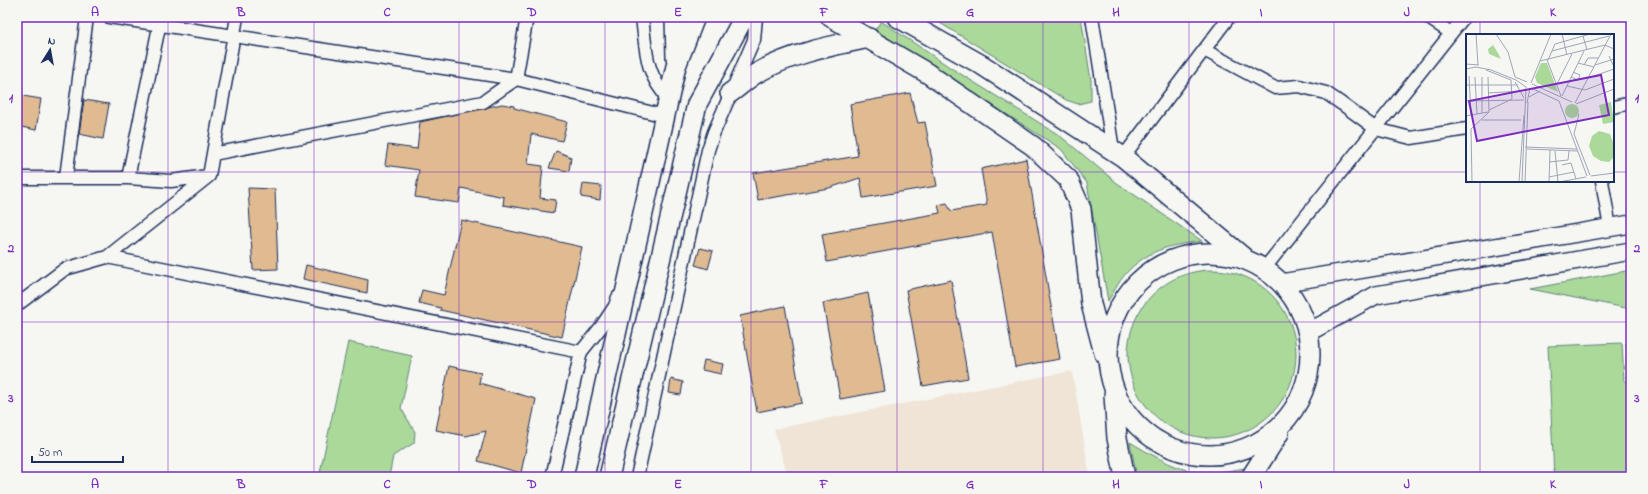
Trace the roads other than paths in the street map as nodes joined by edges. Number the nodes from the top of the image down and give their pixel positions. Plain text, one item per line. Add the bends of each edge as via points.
1 (87, 17) edge
2 (109, 17) edge
3 (237, 17) edge
4 (527, 17) edge
5 (642, 17) edge
6 (675, 17) edge
7 (695, 17) edge
8 (744, 17) edge
9 (756, 17) edge
10 (831, 17) edge
11 (897, 17) edge
12 (1092, 17) edge
13 (1229, 17) edge
14 (1427, 17) edge
15 (1464, 17) edge
16 (160, 21) edge
17 (856, 23) edge
18 (1452, 33) junction
19 (233, 36) junction
20 (869, 38) junction
21 (1204, 50) junction
22 (676, 66) junction
23 (516, 79) junction
24 (730, 94) junction
25 (1631, 103) edge
26 (667, 107) junction
27 (1614, 107) edge
28 (1376, 129) junction
29 (1466, 130) edge
30 (213, 154) junction
31 (1118, 154) junction
32 (209, 176) junction
33 (66, 177) junction
34 (17, 178) edge
35 (128, 178) junction
36 (1602, 182) edge
37 (1631, 224) edge
38 (1610, 228) junction
39 (638, 239) junction
40 (1631, 250) edge
41 (107, 256) junction
42 (1246, 259) junction
43 (1264, 269) junction
44 (1281, 283) junction
45 (17, 304) edge
46 (1309, 332) junction
47 (581, 352) junction
48 (1113, 385) junction
49 (1290, 416) junction
50 (552, 477) edge
51 (584, 477) edge
52 (609, 477) edge
53 (637, 477) edge
54 (1125, 477) edge
55 (1251, 477) edge

1 - 33 street
2 - 16 street
3 - 19 street
4 - 23 street
5 - 26 street via 650,72
6 - 22 main road
7 - 22 main road
8 - 52 main road via 698,104
9 - 24 street via 754,40
10 - 17 main road
11 - 31 main road via 982,65
12 - 31 street
13 - 21 street
14 - 18 street
15 - 18 street
16 - 19 street
16 - 35 street
17 - 20 main road
18 - 28 street
19 - 23 street
19 - 30 street
20 - 24 main road via 786,58 756,73
20 - 48 main road via 926,73 1033,146 1068,179 1080,210 1091,304
21 - 28 street via 1275,88 1299,86 1326,93
21 - 31 street
22 - 26 main road
23 - 26 street
23 - 30 street via 483,102
24 - 53 street via 708,150
25 - 27 street
26 - 39 main road
28 - 29 street via 1411,138
28 - 43 street
30 - 32 street
31 - 42 main road
32 - 35 street via 171,181
32 - 41 street
33 - 34 street
33 - 35 street
36 - 38 street
37 - 38 main road
38 - 44 main road
39 - 47 street via 615,306
39 - 51 main road
40 - 46 main road via 1376,296
41 - 45 street via 65,269
41 - 47 street
42 - 43 main road
42 - 48 main road via 1221,253 1196,254 1171,260 1149,272 1131,290 1115,317 1110,335 1108,361
43 - 44 main road
44 - 46 main road via 1294,298
46 - 49 main road via 1309,376 1302,397
47 - 50 street
48 - 49 main road via 1132,420 1147,434 1164,444 1189,453 1222,454 1242,450 1260,442
48 - 54 main road via 1117,438
49 - 55 main road

